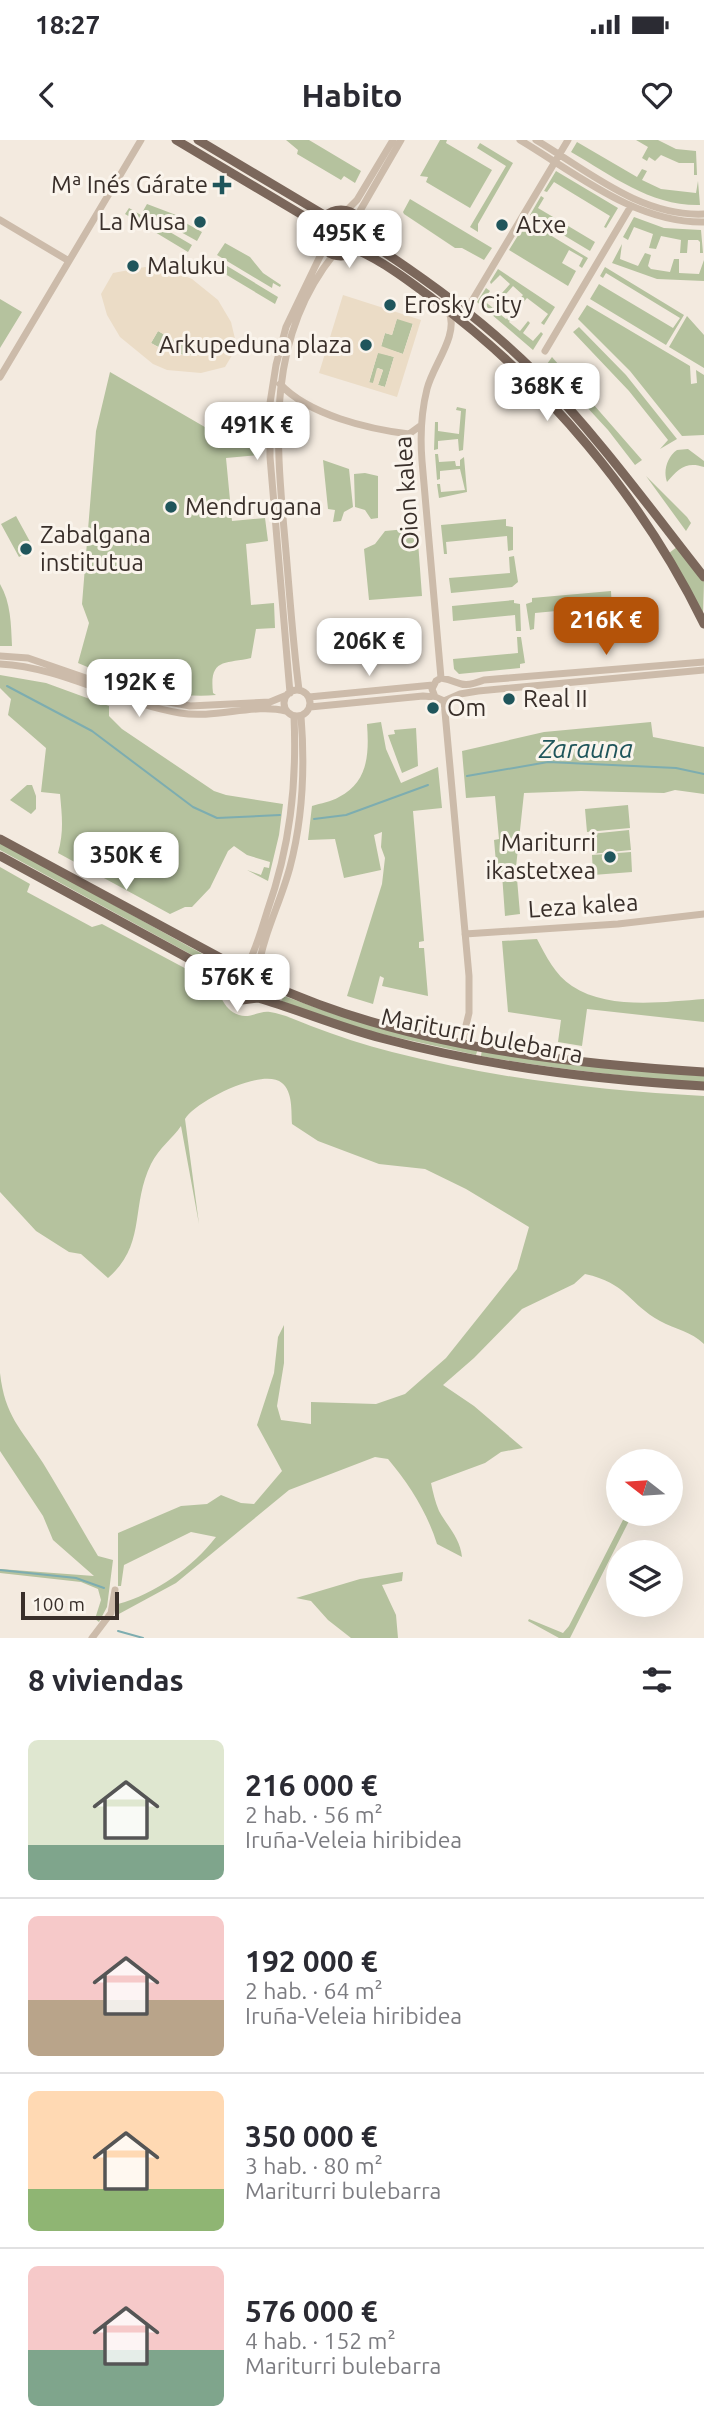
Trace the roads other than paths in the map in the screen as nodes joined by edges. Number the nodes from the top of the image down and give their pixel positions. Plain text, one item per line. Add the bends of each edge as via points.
1 (141, 140) edge
2 (176, 140) edge
3 (198, 140) edge
4 (393, 140) edge
5 (401, 140) edge
6 (520, 140) edge
7 (536, 140) edge
8 (568, 140) edge
9 (557, 158) junction
10 (631, 206) junction
11 (347, 210) junction
12 (704, 214) edge
13 (326, 216) junction
14 (357, 216) junction
15 (0, 220) edge
16 (704, 222) edge
17 (319, 228) junction
18 (363, 238) junction
19 (324, 248) junction
20 (357, 250) junction
21 (334, 254) junction
22 (69, 261) junction
23 (449, 311) junction
24 (466, 311) junction
25 (545, 351) dead end
26 (0, 377) edge
27 (280, 384) junction
28 (421, 425) junction
29 (704, 577) edge
30 (704, 624) edge
31 (0, 656) edge
32 (704, 663) edge
33 (0, 664) edge
34 (704, 670) edge
35 (441, 678) junction
36 (453, 683) junction
37 (433, 685) junction
38 (299, 690) junction
39 (288, 694) junction
40 (309, 697) junction
41 (435, 697) junction
42 (448, 699) junction
43 (310, 707) junction
44 (286, 710) junction
45 (297, 716) junction
46 (0, 839) edge
47 (0, 856) edge
48 (704, 914) edge
49 (465, 934) junction
50 (243, 968) junction
51 (258, 970) junction
52 (265, 982) junction
53 (232, 988) junction
54 (258, 998) junction
55 (462, 1042) junction
56 (704, 1072) edge
57 (704, 1086) edge
58 (115, 1590) dead end
59 (92, 1638) edge

1 - 22 street
2 - 17 main road
3 - 13 main road
4 - 11 street
5 - 14 street
6 - 9 street
7 - 9 street
8 - 9 street
9 - 10 street
9 - 12 street via 648,206 677,214
9 - 24 street
10 - 16 street via 663,219
10 - 25 street
11 - 13 main road
11 - 14 main road
13 - 17 main road
14 - 18 main road
15 - 22 street
17 - 19 main road
18 - 20 main road
18 - 24 main road
19 - 21 main road
19 - 39 street via 286,327 270,402
20 - 21 main road
20 - 23 main road
21 - 27 street via 302,308
22 - 26 street
23 - 28 street, Oion kalea via 451,336 428,386
23 - 30 main road via 525,378 602,464 663,551
24 - 29 main road via 579,418
27 - 28 street via 322,411 362,425 409,434
27 - 38 street via 278,452
28 - 35 street, Oion kalea
31 - 39 street via 36,660 119,690 179,704 270,702
32 - 36 street
33 - 44 street via 43,671 136,703 185,714
34 - 42 street via 478,691
35 - 36 street
35 - 37 street
36 - 42 street via 454,693
37 - 40 street
37 - 41 street
38 - 39 street
38 - 40 street
39 - 44 street
40 - 43 street
41 - 42 street
41 - 43 street
42 - 49 street
43 - 45 street
44 - 45 street
45 - 50 street via 289,833 275,890
45 - 51 street via 303,779 297,831
46 - 50 main road
47 - 53 main road via 219,975
48 - 49 street, Leza kalea
49 - 55 street via 470,1000
50 - 51 main road
50 - 53 main road via 235,974
51 - 52 main road
52 - 54 main road
52 - 55 main road, Mariturri bulebarra via 334,1009
53 - 54 main road via 242,1000
54 - 57 main road, Mariturri bulebarra via 381,1038 458,1055 588,1076
55 - 56 main road, Mariturri bulebarra via 589,1062
58 - 59 street via 111,1614

